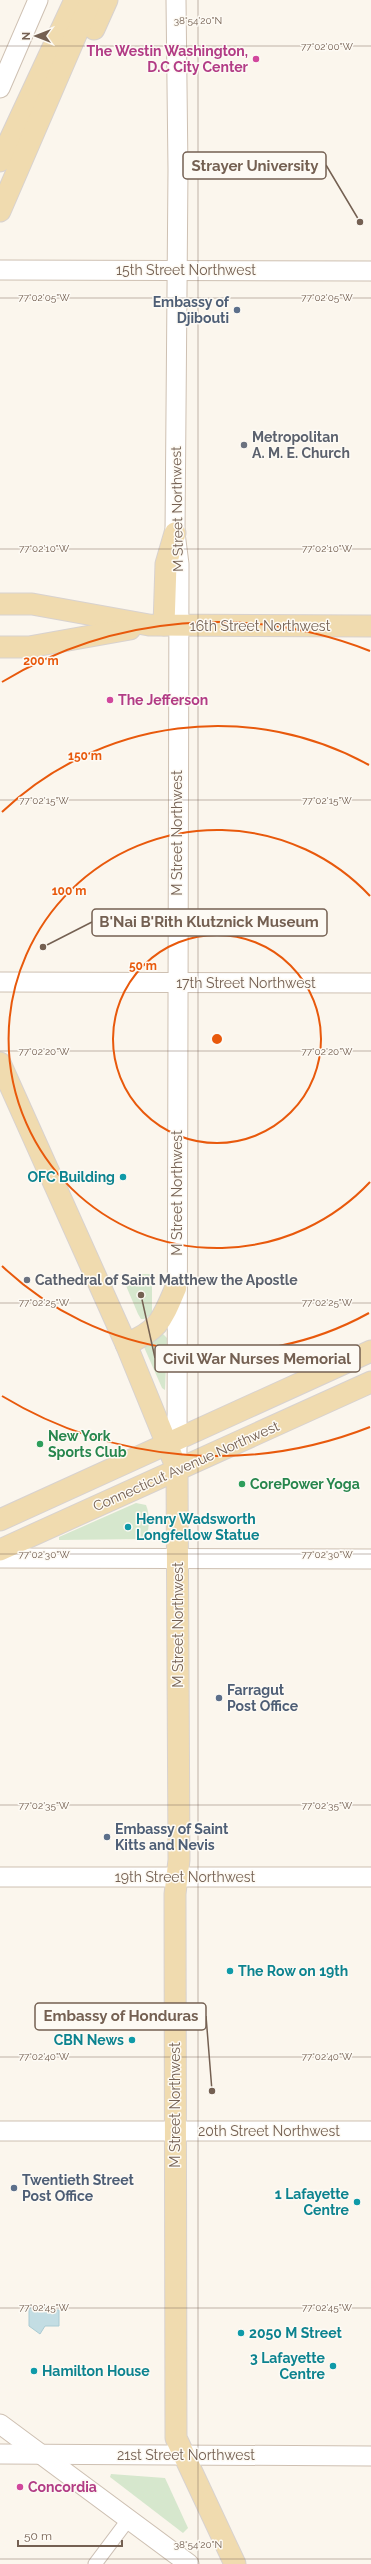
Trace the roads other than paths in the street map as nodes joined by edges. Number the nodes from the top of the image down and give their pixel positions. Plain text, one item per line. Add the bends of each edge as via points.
1 (38, 0) edge
2 (60, 0) edge
3 (75, 0) edge
4 (92, 0) edge
5 (107, 0) edge
6 (176, 0) edge
7 (0, 88) edge
8 (24, 157) junction
9 (1, 158) edge
10 (0, 211) edge
11 (0, 270) edge
12 (171, 270) junction
13 (371, 271) edge
14 (175, 533) joint
15 (0, 604) edge
16 (0, 618) edge
17 (100, 626) junction
18 (164, 626) junction
19 (371, 626) edge
20 (0, 633) edge
21 (0, 647) edge
22 (0, 982) edge
23 (170, 982) junction
24 (371, 983) edge
25 (0, 1063) edge
26 (176, 1287) junction
27 (126, 1344) junction
28 (371, 1351) edge
29 (371, 1382) edge
30 (172, 1441) junction
31 (177, 1469) junction
32 (0, 1520) edge
33 (0, 1550) edge
34 (0, 1558) edge
35 (177, 1558) junction
36 (371, 1559) edge
37 (0, 1876) edge
38 (177, 1877) junction
39 (371, 1877) edge
40 (0, 2131) edge
41 (371, 2131) edge
42 (175, 2132) junction
43 (0, 2424) edge
44 (0, 2454) edge
45 (43, 2454) junction
46 (182, 2454) junction
47 (371, 2456) edge
48 (128, 2520) junction
49 (95, 2564) edge
50 (189, 2564) edge
51 (235, 2564) edge

1 - 7 main road
2 - 9 main road via 20,98
3 - 9 main road
4 - 8 main road
5 - 8 main road via 74,74
6 - 12 main road, M Street Northwest via 177,138 166,169
8 - 10 main road
11 - 12 main road, 15th Street Northwest
12 - 13 main road, 15th Street Northwest
12 - 14 main road, M Street Northwest
14 - 18 main road via 166,564
15 - 17 main road, 16th Street Northwest via 32,604
16 - 17 main road, 16th Street Northwest
17 - 18 main road, 16th Street Northwest
17 - 20 main road, 16th Street Northwest
17 - 21 main road, 16th Street Northwest via 29,647
18 - 19 main road, 16th Street Northwest
18 - 23 main road, M Street Northwest via 177,848
22 - 23 main road, 17th Street Northwest
23 - 24 main road, 17th Street Northwest
23 - 26 main road, M Street Northwest
25 - 27 main road, M Street Northwest
26 - 27 main road via 158,1325 149,1334
26 - 30 main road, M Street Northwest
27 - 30 main road, M Street Northwest
28 - 30 main road, Connecticut Avenue Northwest
29 - 31 main road, Connecticut Avenue Northwest
30 - 31 main road, M Street Northwest
30 - 32 main road, Connecticut Avenue Northwest
31 - 33 main road, Connecticut Avenue Northwest
31 - 35 main road, M Street Northwest
34 - 35 main road
35 - 36 main road
35 - 38 main road, M Street Northwest
37 - 38 main road, 19th Street Northwest
38 - 39 main road, 19th Street Northwest
38 - 42 main road, M Street Northwest
40 - 42 main road, 20th Street Northwest
41 - 42 main road, 20th Street Northwest
42 - 46 main road, M Street Northwest via 175,2423 176,2438
43 - 45 main road
44 - 45 main road, 21st Street Northwest
45 - 46 main road, 21st Street Northwest
45 - 48 main road
46 - 47 main road, 21st Street Northwest
46 - 51 main road, M Street Northwest
48 - 49 street
48 - 50 main road

